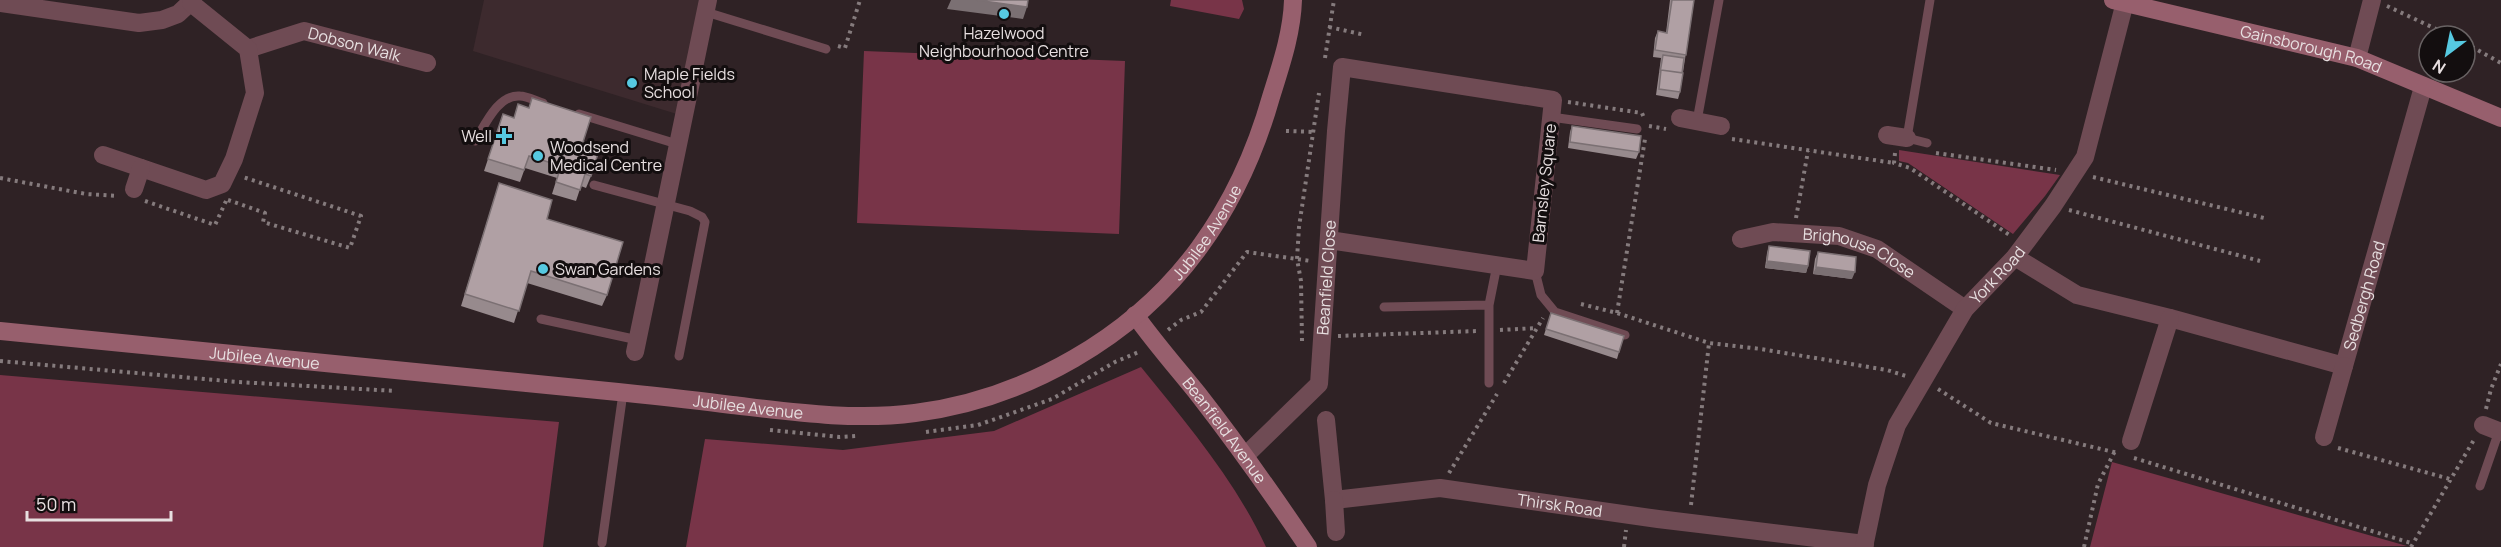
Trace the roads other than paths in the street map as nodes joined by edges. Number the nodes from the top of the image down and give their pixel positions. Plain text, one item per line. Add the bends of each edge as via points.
1 (1293, 0) edge
2 (1308, 0) edge
3 (1719, 0) edge
4 (1930, 0) edge
5 (192, 1) edge
6 (2119, 1) edge
7 (2378, 2) edge
8 (0, 3) edge
9 (704, 4) edge
10 (1293, 21) junction
11 (826, 49) road end
12 (248, 50) junction
13 (2357, 58) junction
14 (427, 63) dead end
15 (1342, 67) joint
16 (2423, 87) junction
17 (554, 106) edge
18 (565, 110) edge
19 (1551, 117) junction
20 (2501, 118) edge
21 (1688, 120) joint
22 (1721, 126) dead end
23 (1637, 129) dead end
24 (475, 141) dead end
25 (1927, 143) dead end
26 (677, 144) junction
27 (103, 155) dead end
28 (141, 168) junction
29 (594, 185) edge
30 (134, 189) dead end
31 (665, 204) junction
32 (1741, 239) dead end
33 (1329, 240) junction
34 (2019, 251) junction
35 (1497, 265) junction
36 (1535, 271) junction
37 (1489, 305) junction
38 (1384, 308) dead end
39 (1965, 309) junction
40 (1135, 315) junction
41 (2170, 318) junction
42 (541, 319) dead end
43 (0, 331) edge
44 (1625, 335) edge
45 (636, 346) joint
46 (679, 356) dead end
47 (2344, 366) junction
48 (1489, 383) dead end
49 (623, 393) junction
50 (1326, 420) dead end
51 (2496, 429) edge
52 (2324, 437) road end
53 (2132, 441) road end
54 (1245, 456) junction
55 (2480, 486) dead end
56 (1334, 500) junction
57 (1336, 532) dead end
58 (602, 543) dead end
59 (1864, 546) edge
60 (1308, 547) edge

1 - 10 street, Jubilee Avenue
2 - 10 street, Jubilee Avenue
3 - 21 lane
4 - 25 lane via 1897,140
5 - 8 street via 178,14 139,23
5 - 12 street
6 - 13 street, Gainsborough Road
6 - 34 street, York Road via 2085,157
7 - 13 street
9 - 11 lane
9 - 26 street
10 - 40 street, Jubilee Avenue via 1262,129 1232,197 1200,248
12 - 14 street, Dobson Walk via 304,31
12 - 28 street via 255,93 222,184 206,190
13 - 16 street, Gainsborough Road
15 - 19 street, Barnsley Square via 1553,100
15 - 33 street, Beanfield Close
16 - 20 street, Gainsborough Road
16 - 47 street, Sedbergh Road
17 - 24 lane via 520,96 506,99
18 - 26 lane
19 - 23 lane
19 - 36 street, Barnsley Square
21 - 22 street
26 - 31 street
27 - 28 street
28 - 30 street
29 - 31 lane
31 - 45 street
31 - 46 lane via 698,213 706,227
32 - 39 street, Brighouse Close via 1773,232 1839,236 1877,249
33 - 35 street
33 - 54 street, Beanfield Close via 1319,384
34 - 39 street, York Road
34 - 41 street, Sedbergh Road via 2077,295
35 - 36 street
35 - 37 lane
36 - 44 lane via 1540,295 1555,312
37 - 38 lane
37 - 48 lane
39 - 59 street, York Road via 1897,425
40 - 49 street, Jubilee Avenue via 1083,354 1048,373 968,402 915,414 799,413
40 - 54 street, Beanfield Avenue
41 - 47 street, Sedbergh Road
41 - 53 street
42 - 45 lane
43 - 49 street, Jubilee Avenue
47 - 52 street
49 - 58 lane
50 - 56 street
51 - 55 lane
54 - 60 street, Beanfield Avenue
56 - 57 street
56 - 59 street, Thirsk Road via 1440,488

